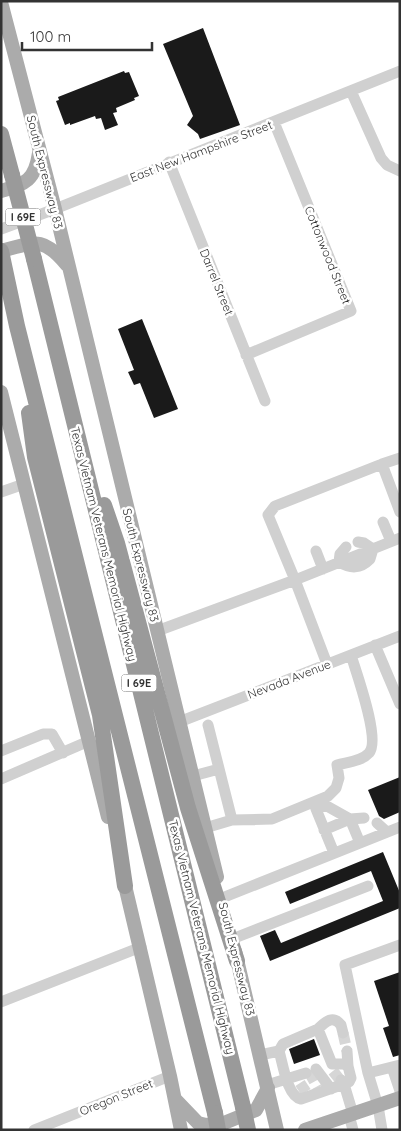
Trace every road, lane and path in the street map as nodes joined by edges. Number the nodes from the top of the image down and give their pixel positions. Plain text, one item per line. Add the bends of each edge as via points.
1 (1, 2) edge
2 (400, 71) edge
3 (351, 91) junction
4 (274, 122) junction
5 (1, 134) edge
6 (40, 149) junction
7 (169, 162) junction
8 (400, 170) edge
9 (1, 192) edge
10 (55, 209) junction
11 (1, 229) edge
12 (1, 251) edge
13 (69, 267) junction
14 (17, 326) junction
15 (246, 354) junction
16 (1, 392) edge
17 (265, 401) dead end
18 (73, 420) junction
19 (400, 458) edge
20 (382, 464) junction
21 (24, 484) junction
22 (1, 492) edge
23 (400, 512) edge
24 (383, 522) dead end
25 (395, 540) edge
26 (358, 542) dead end
27 (346, 547) dead end
28 (373, 549) junction
29 (316, 551) dead end
30 (339, 562) junction
31 (323, 569) junction
32 (295, 580) junction
33 (157, 631) junction
34 (400, 636) edge
35 (375, 645) junction
36 (351, 655) junction
37 (327, 664) junction
38 (395, 681) edge
39 (400, 704) edge
40 (179, 722) junction
41 (208, 725) dead end
42 (89, 741) junction
43 (1, 751) edge
44 (63, 752) junction
45 (219, 769) junction
46 (193, 776) junction
47 (1, 779) edge
48 (364, 818) dead end
49 (350, 819) junction
50 (232, 820) junction
51 (377, 824) dead end
52 (400, 827) edge
53 (205, 828) junction
54 (324, 830) junction
55 (387, 832) junction
56 (360, 843) junction
57 (334, 853) junction
58 (125, 886) junction
59 (368, 886) dead end
60 (222, 898) junction
61 (232, 939) junction
62 (400, 945) edge
63 (140, 947) junction
64 (237, 961) junction
65 (1, 1002) edge
66 (318, 1029) junction
67 (343, 1033) tunnel mouth
68 (280, 1051) junction
69 (347, 1051) tunnel mouth
70 (260, 1055) junction
71 (348, 1066) junction
72 (396, 1066) edge
73 (336, 1073) junction
74 (368, 1073) junction
75 (170, 1076) junction
76 (309, 1082) junction
77 (268, 1087) junction
78 (400, 1091) edge
79 (175, 1098) junction
80 (400, 1098) edge
81 (378, 1106) junction
82 (351, 1114) junction
83 (313, 1128) edge
84 (34, 1130) edge
85 (181, 1130) edge
86 (218, 1130) edge
87 (248, 1130) edge
88 (277, 1130) edge
89 (353, 1130) edge
90 (382, 1130) edge

1 - 6 main road, South Expressway 83
2 - 3 street, East New Hampshire Street
3 - 4 street, East New Hampshire Street
3 - 8 street via 381,158 387,165
4 - 7 street, East New Hampshire Street
4 - 15 street, Cottonwood Street via 351,312
5 - 18 highway, Texas Vietnam Veterans Memorial Highway / I 69E, bridge
6 - 9 main road via 37,167 30,179
6 - 10 main road, South Expressway 83
7 - 10 street, East New Hampshire Street
7 - 15 street, Darrel Street
10 - 11 street, East New Hampshire Street
10 - 13 main road, South Expressway 83
12 - 13 main road via 34,242 52,249
12 - 14 highway, I 69E
13 - 33 main road, South Expressway 83
14 - 58 highway via 36,457 100,715
14 - 86 highway, I 69E, bridge
15 - 17 street, Darrel Street
16 - 21 main road
18 - 64 highway via 117,543 188,808
18 - 87 highway, Texas Vietnam Veterans Memorial Highway / I 69E, bridge via 192,892
19 - 20 street
20 - 23 street
20 - 32 street via 275,506 268,515
21 - 22 street
21 - 42 main road
24 - 25 street
25 - 28 street
26 - 28 street
27 - 30 street
28 - 30 street via 370,559 356,568
29 - 31 street
30 - 31 street
31 - 32 street
32 - 33 street
32 - 37 street
33 - 40 main road, South Expressway 83
34 - 35 street, Nevada Avenue
35 - 36 street, Nevada Avenue
35 - 38 street
36 - 37 street, Nevada Avenue
36 - 50 street via 366,703 374,744 370,752 364,758 337,765 336,788 328,796 272,819
37 - 40 street, Nevada Avenue
38 - 39 street
40 - 46 main road, South Expressway 83
41 - 45 street
42 - 44 street
42 - 58 main road
43 - 44 street via 43,734 52,734
44 - 47 street
45 - 46 street
45 - 50 street
46 - 53 main road, South Expressway 83
48 - 49 street
49 - 54 street
49 - 54 street via 325,805 316,809
49 - 56 street
50 - 53 street
51 - 55 street
52 - 55 street
53 - 60 main road, South Expressway 83
54 - 57 street
55 - 56 street
56 - 57 street
57 - 60 street
58 - 63 main road
59 - 61 street
60 - 61 main road, South Expressway 83
61 - 64 main road, South Expressway 83
62 - 74 street via 345,965
63 - 65 street
63 - 75 main road
64 - 70 main road, South Expressway 83
66 - 67 street via 329,1019 334,1019 341,1025
66 - 68 street via 283,1044
66 - 73 street
68 - 70 street
68 - 76 street
69 - 71 street
70 - 77 main road, South Expressway 83
71 - 73 street via 343,1064
71 - 73 street via 349,1082
72 - 74 street
72 - 78 street
73 - 76 street
73 - 76 street
73 - 82 street
74 - 81 street
75 - 79 main road
75 - 84 street, Oregon Street
76 - 77 street
77 - 79 main road via 256,1110 224,1123 198,1123
77 - 88 main road, South Expressway 83
79 - 85 main road
80 - 81 main road
81 - 82 main road
81 - 90 street
82 - 83 main road
82 - 89 street

